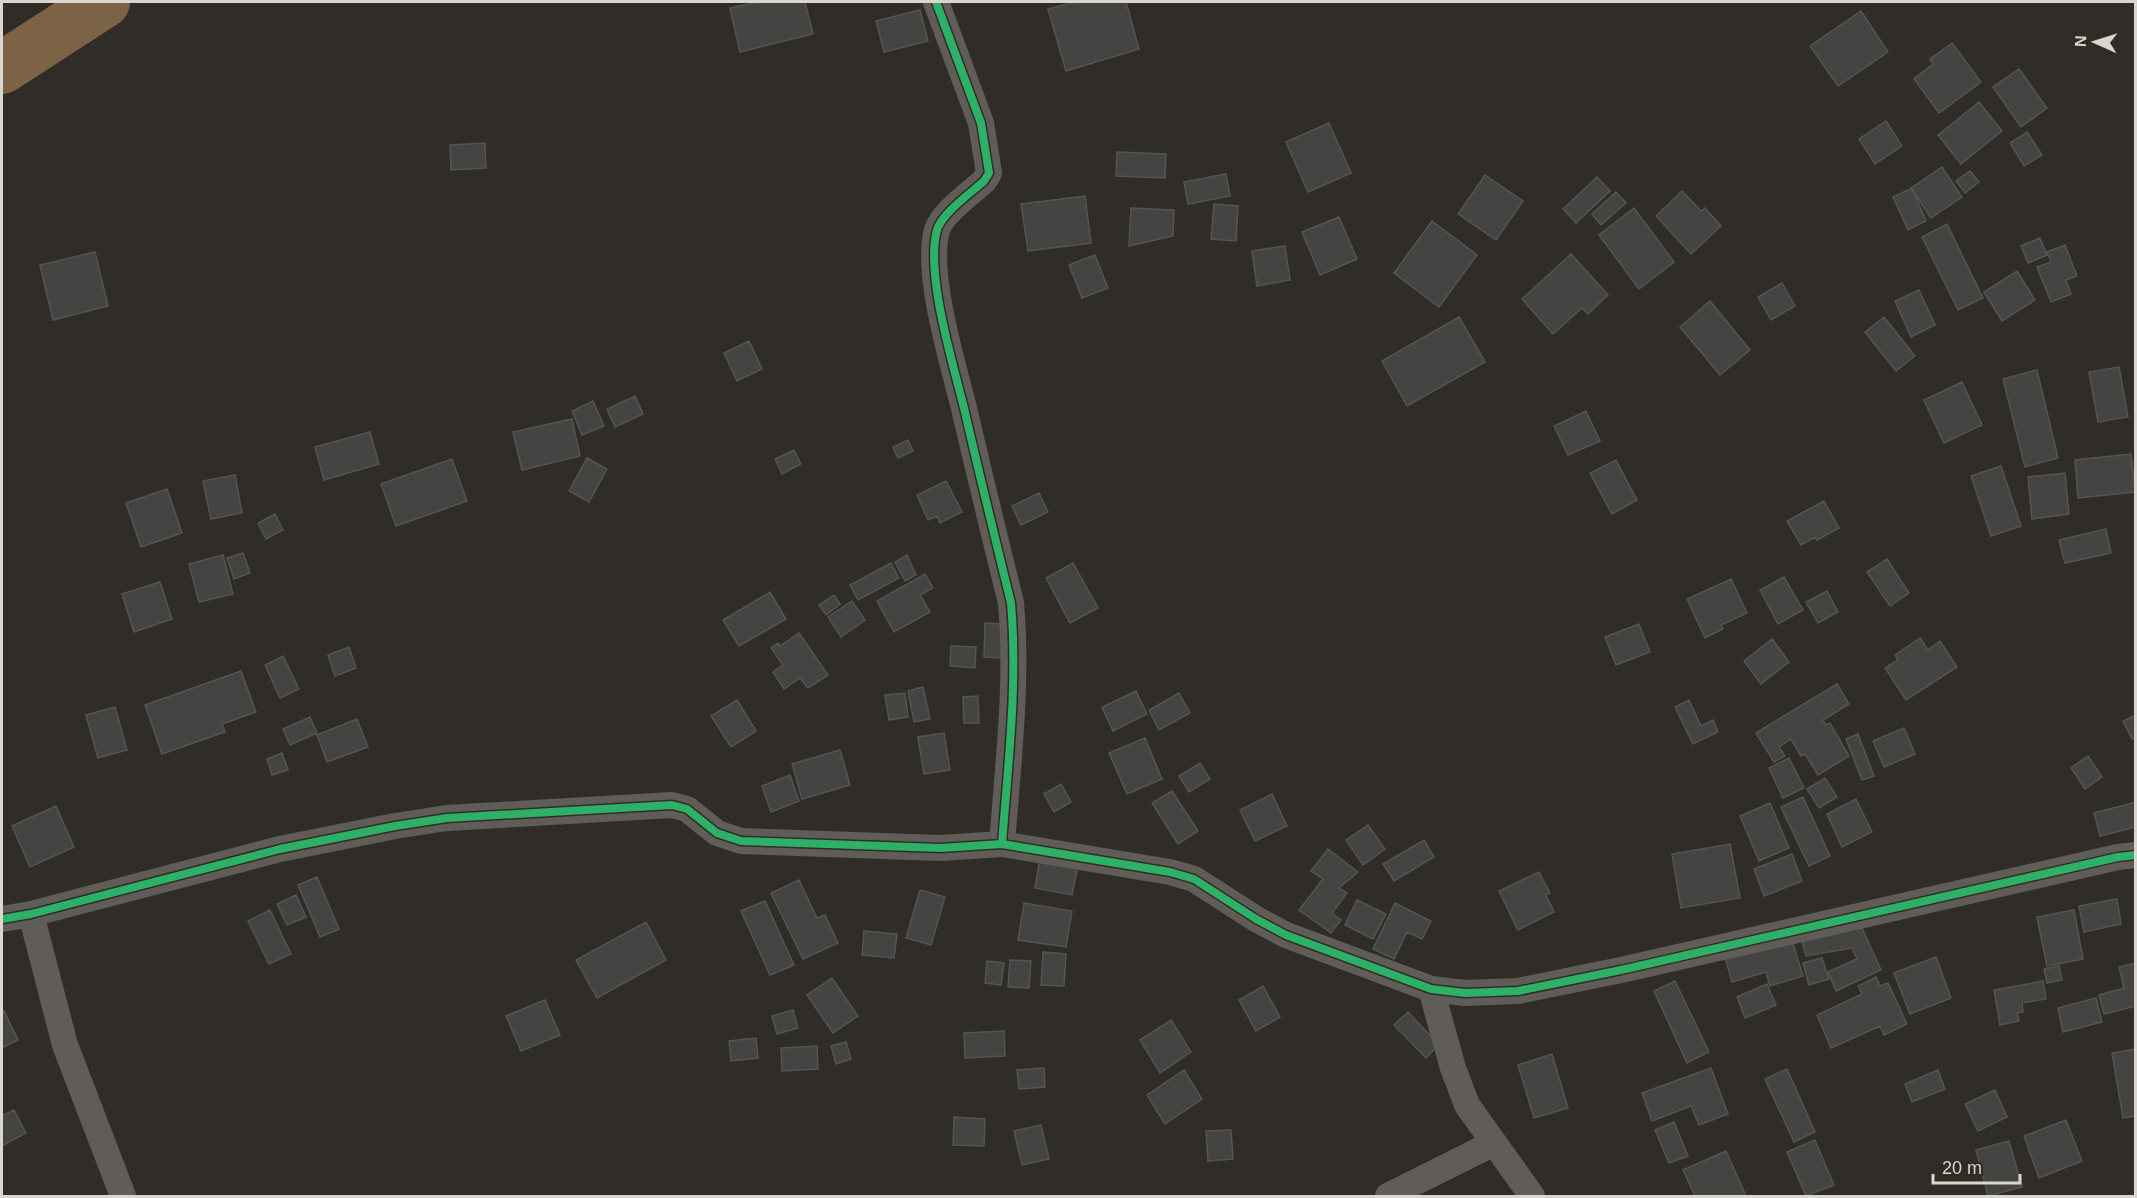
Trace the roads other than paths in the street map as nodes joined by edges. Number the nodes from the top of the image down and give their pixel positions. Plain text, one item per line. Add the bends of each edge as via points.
1 (936, 2) edge
2 (1002, 843) junction
3 (2136, 855) edge
4 (32, 914) junction
5 (2, 919) edge
6 (1431, 989) junction
7 (1494, 1143) junction
8 (123, 1197) edge
9 (1388, 1197) edge
10 (1532, 1197) edge

1 - 2 street via 981,123 989,173 942,220 935,243 935,272 944,328 1011,603 1014,639
2 - 4 street via 940,848 741,841 717,833 679,806 447,818 280,849
2 - 6 street via 1194,879 1286,935
3 - 6 street via 1518,991 1465,993
4 - 5 street
4 - 8 street via 65,1045
6 - 7 street via 1460,1088
7 - 9 street
7 - 10 street

